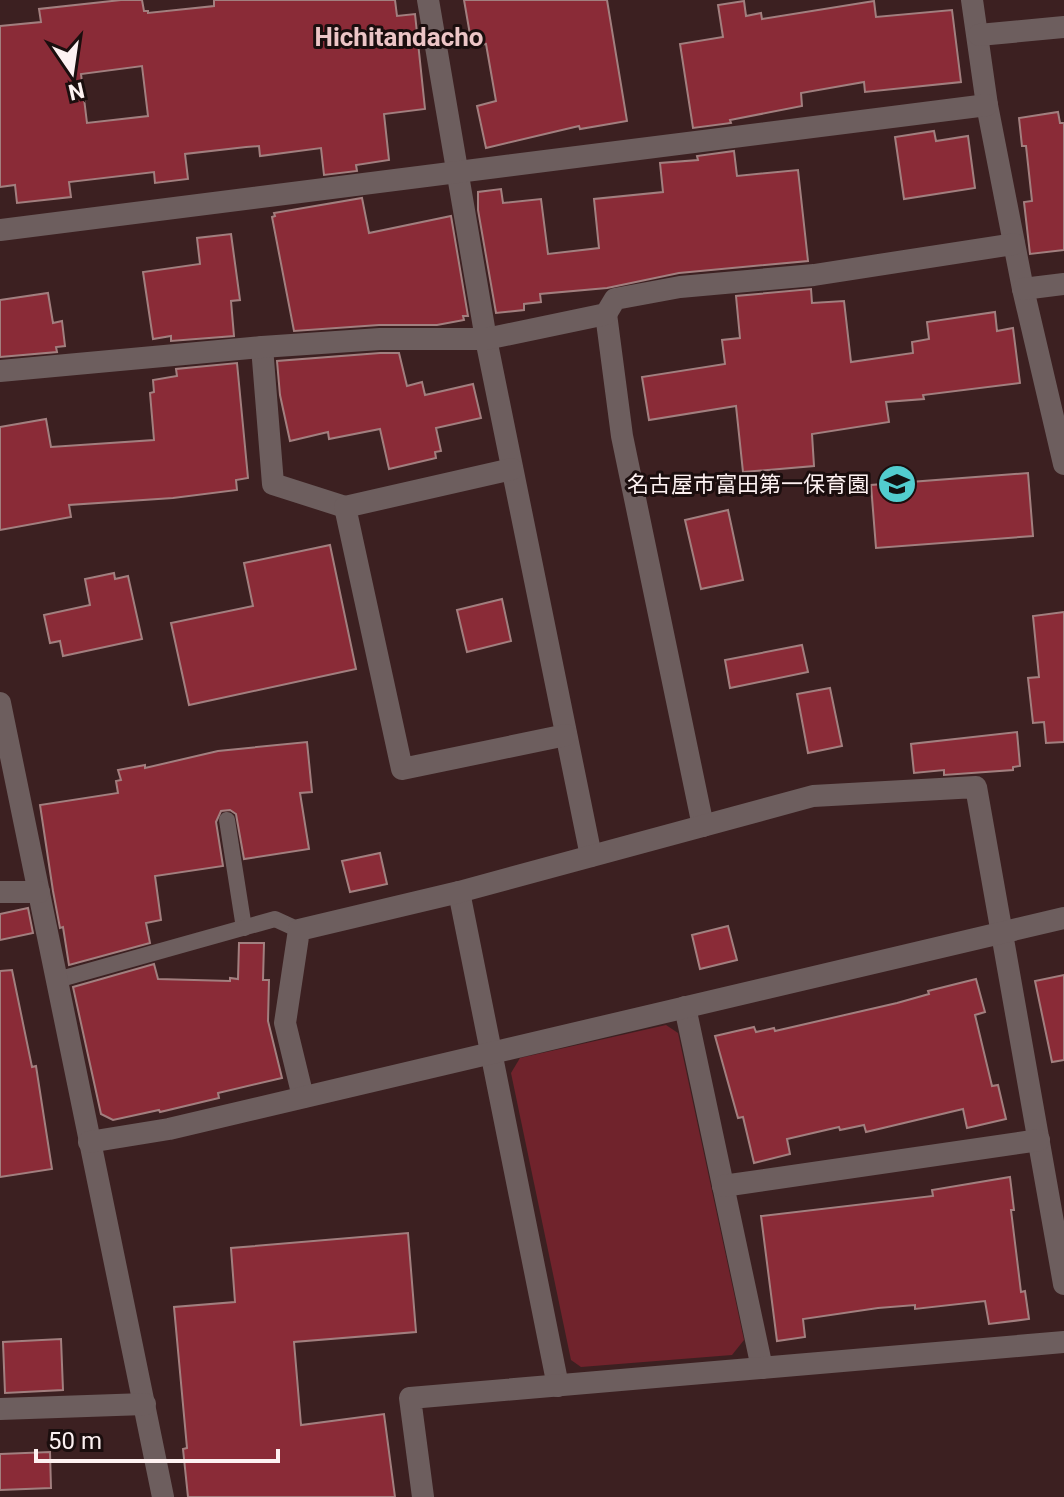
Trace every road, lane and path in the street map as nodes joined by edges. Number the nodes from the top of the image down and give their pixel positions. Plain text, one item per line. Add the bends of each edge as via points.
1 (428, 0) edge
2 (972, 0) edge
3 (1064, 27) edge
4 (979, 35) junction
5 (987, 105) junction
6 (459, 172) junction
7 (0, 230) edge
8 (1014, 244) junction
9 (1064, 284) edge
10 (1023, 289) junction
11 (606, 314) junction
12 (486, 339) junction
13 (262, 347) junction
14 (0, 371) edge
15 (1064, 464) edge
16 (512, 469) junction
17 (345, 507) junction
18 (0, 703) edge
19 (566, 735) junction
20 (227, 820) dead end
21 (703, 826) junction
22 (591, 856) junction
23 (0, 892) edge
24 (39, 892) junction
25 (459, 892) junction
26 (1064, 918) edge
27 (244, 928) junction
28 (299, 930) junction
29 (1002, 932) junction
30 (57, 980) junction
31 (685, 1007) junction
32 (491, 1053) junction
33 (303, 1097) junction
34 (1039, 1140) junction
35 (89, 1142) junction
36 (723, 1186) junction
37 (1064, 1284) edge
38 (1064, 1342) edge
39 (762, 1368) junction
40 (558, 1386) junction
41 (145, 1404) junction
42 (0, 1409) edge
43 (163, 1497) edge
44 (423, 1497) edge

1 - 6 street
2 - 4 street
3 - 4 street
4 - 5 street
5 - 6 street
5 - 8 street
6 - 7 street
6 - 12 street
8 - 10 street
8 - 11 street via 814,275 680,287 615,299
9 - 10 street
10 - 15 street
11 - 12 street
11 - 21 street via 622,436
12 - 13 street
12 - 16 street
13 - 14 street
13 - 17 street via 273,484
16 - 17 street
16 - 19 street
17 - 19 street via 402,769
18 - 24 street
19 - 22 street
20 - 27 lane
21 - 22 street
21 - 29 street via 813,796 976,787
22 - 25 street
23 - 24 street
24 - 30 street
25 - 28 street
25 - 32 street
26 - 29 street
27 - 28 lane via 275,919
27 - 30 lane
28 - 33 street via 285,1023
29 - 31 street
29 - 34 street
30 - 35 street
31 - 32 street
31 - 36 street
32 - 33 street
32 - 40 street
33 - 35 street
34 - 36 street
34 - 37 street
35 - 41 street
36 - 39 street
38 - 39 street
39 - 40 street
40 - 44 street via 410,1398
41 - 42 street
41 - 43 street

